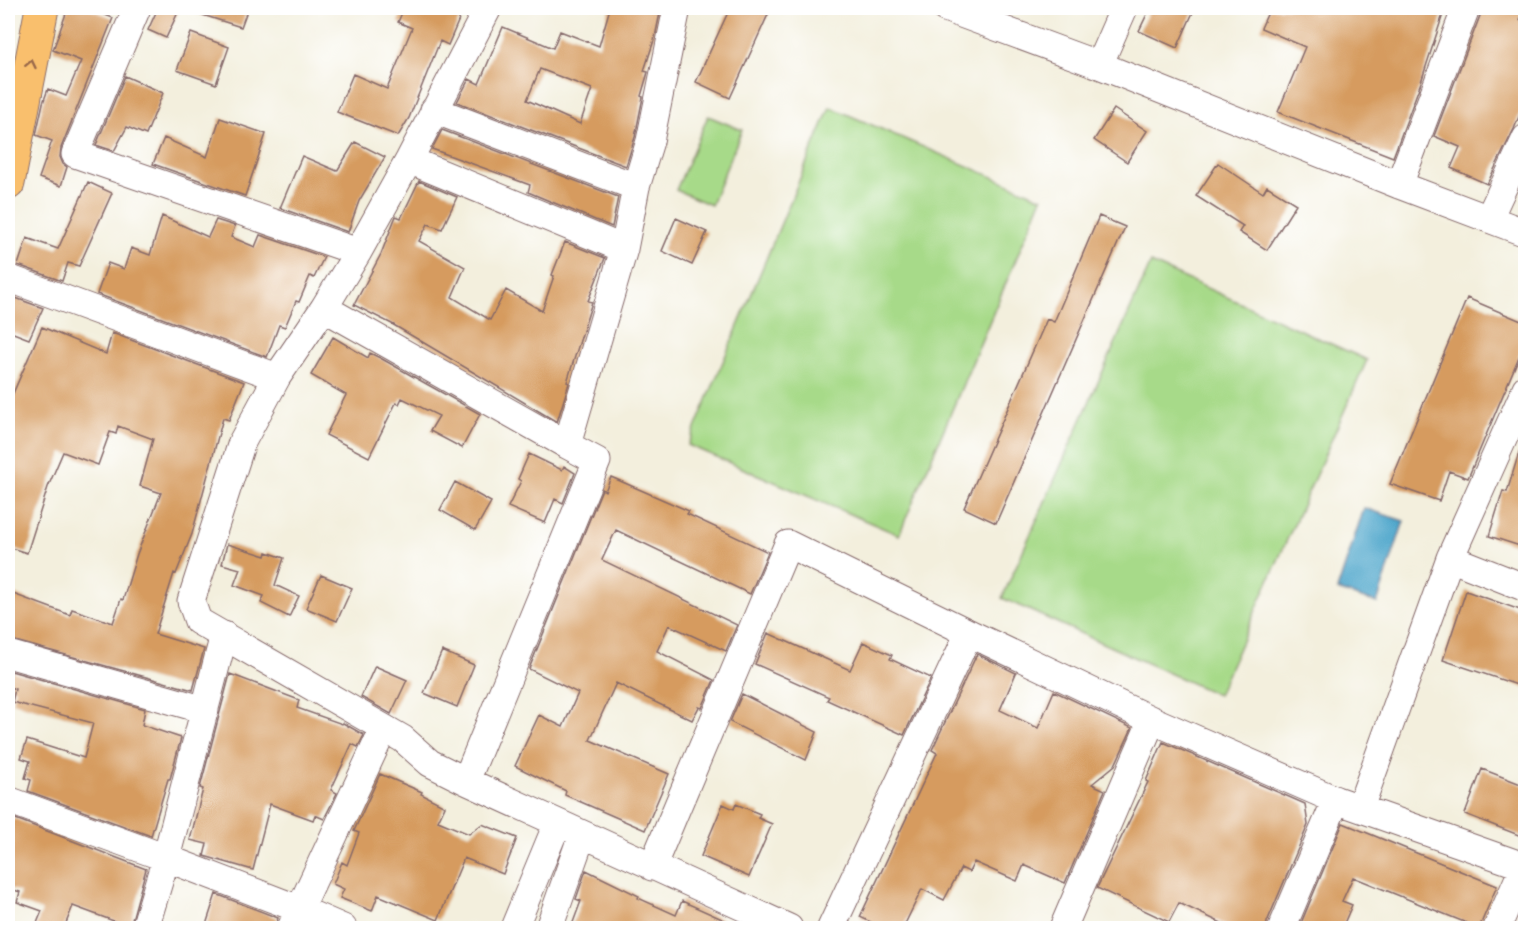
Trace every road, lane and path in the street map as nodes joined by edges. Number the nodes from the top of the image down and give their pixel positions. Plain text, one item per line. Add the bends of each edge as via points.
1 (42, 8) edge
2 (137, 8) edge
3 (488, 8) edge
4 (677, 8) edge
5 (945, 8) edge
6 (1124, 8) edge
7 (1466, 8) edge
8 (1099, 65) junction
9 (434, 110) junction
10 (1526, 138) edge
11 (410, 160) junction
12 (8, 183) edge
13 (1399, 184) junction
14 (636, 187) junction
15 (1489, 218) junction
16 (1526, 233) edge
17 (624, 249) junction
18 (358, 252) junction
19 (8, 278) edge
20 (324, 308) junction
21 (277, 377) junction
22 (1526, 388) edge
23 (567, 445) junction
24 (1450, 558) junction
25 (1526, 588) edge
26 (969, 633) junction
27 (224, 635) junction
28 (8, 654) edge
29 (205, 710) junction
30 (1152, 720) junction
31 (384, 728) junction
32 (466, 781) junction
33 (8, 800) edge
34 (1348, 804) junction
35 (558, 824) junction
36 (582, 835) junction
37 (166, 858) junction
38 (1525, 866) edge
39 (652, 867) junction
40 (295, 919) edge
41 (145, 928) edge
42 (343, 928) edge
43 (514, 928) edge
44 (549, 928) edge
45 (789, 928) edge
46 (831, 928) edge
47 (1063, 928) edge
48 (1282, 928) edge
49 (1497, 928) edge

12 -> 1 main road
2 - 18 street via 75,154
3 - 9 street
4 - 14 street via 650,141
5 - 8 street
6 - 8 street
7 - 13 street
8 - 13 street
9 - 11 street
9 - 14 street
10 - 15 street
11 - 17 street
11 - 18 street
13 - 15 street
14 - 17 street
15 - 16 street
17 - 23 street
18 - 20 street
19 - 21 street
20 - 21 street
20 - 23 street
21 - 27 street via 242,442 191,601 198,621
22 - 24 street
23 - 32 street via 597,461
24 - 25 street
24 - 34 street
26 - 30 street
26 - 39 street via 788,544
26 - 46 street
27 - 29 street
27 - 31 street
28 - 29 street
29 - 37 street
30 - 34 street
30 - 47 street
31 - 32 street via 430,763
31 - 40 street
32 - 35 street
33 - 37 street
34 - 38 street
34 - 48 street
35 - 36 street
35 - 43 street
36 - 39 street
36 - 44 street
37 - 40 street
37 - 41 street
38 - 49 street
39 - 45 street
40 - 42 street

